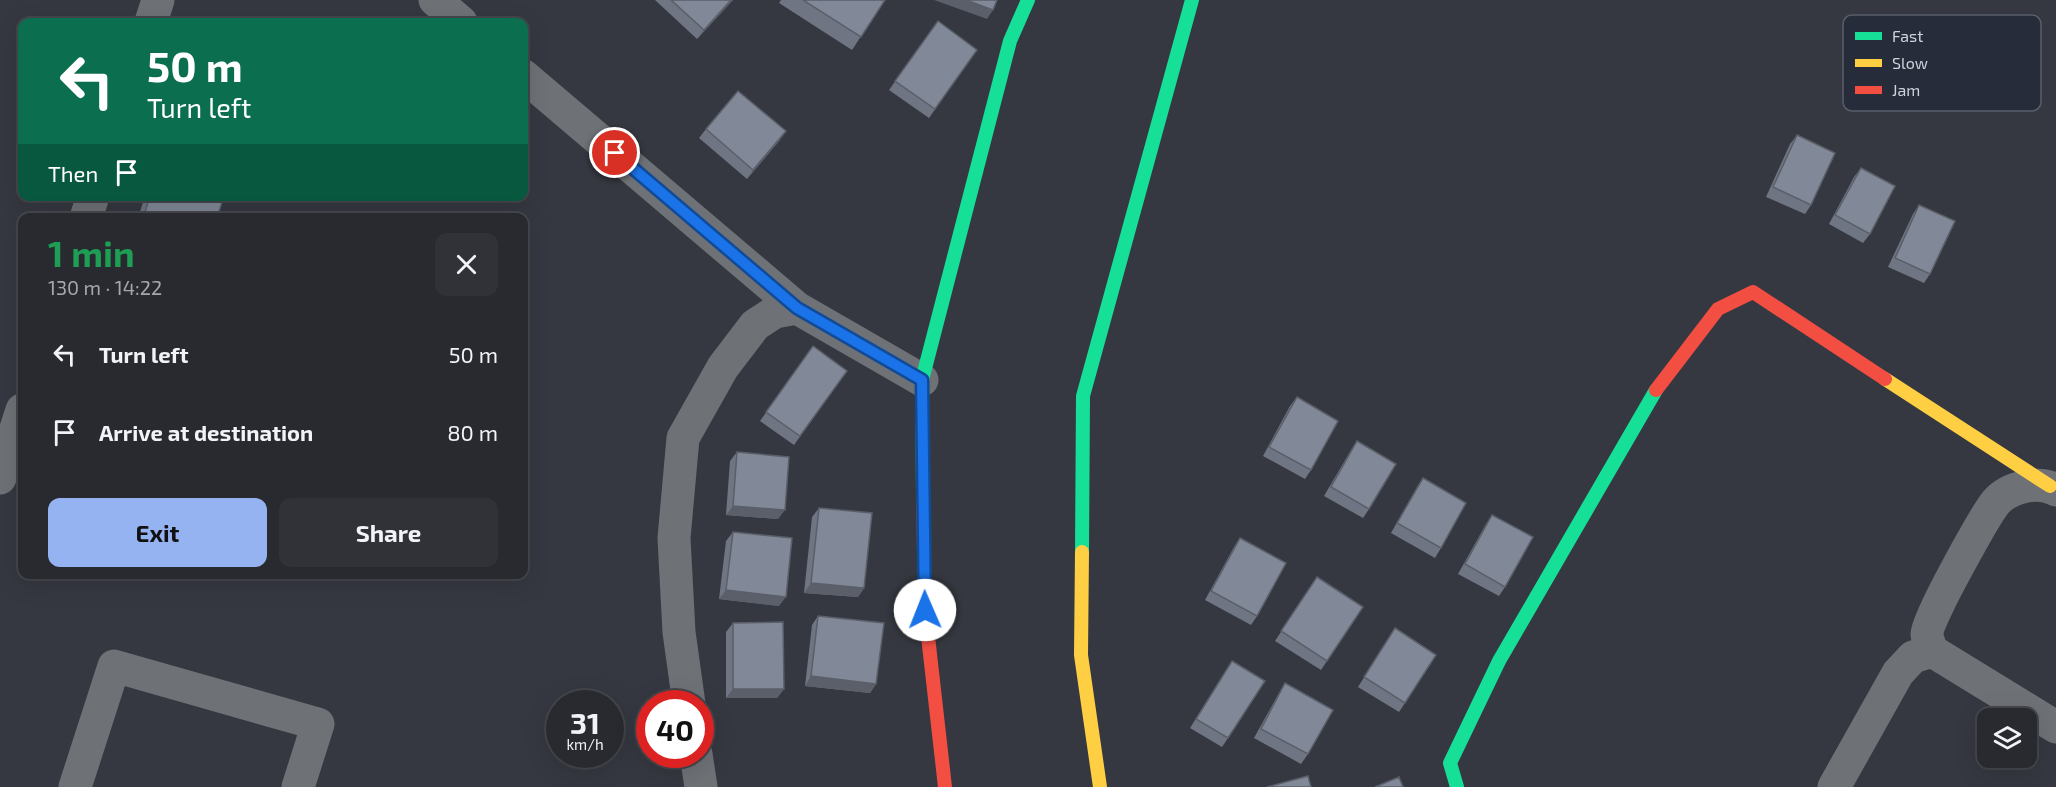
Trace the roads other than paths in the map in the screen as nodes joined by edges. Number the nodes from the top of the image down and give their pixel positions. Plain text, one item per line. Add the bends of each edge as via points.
1 (158, 0) edge
2 (435, 0) edge
3 (1028, 0) edge
4 (1192, 0) edge
5 (152, 18) edge
6 (456, 18) edge
7 (528, 79) edge
8 (797, 308) junction
9 (922, 380) junction
10 (18, 422) edge
11 (0, 478) edge
12 (2053, 488) edge
13 (1932, 651) junction
14 (687, 690) edge
15 (2056, 727) edge
16 (698, 768) edge
17 (75, 787) edge
18 (298, 787) edge
19 (701, 787) edge
20 (945, 787) edge
21 (1100, 787) edge
22 (1457, 787) edge
23 (1834, 787) edge

1 - 5 street
2 - 6 street
3 - 9 street via 1010,40
4 - 21 street via 1083,396 1081,655
7 - 8 street
8 - 9 street
8 - 14 street via 775,312 755,326 723,367 683,438 674,538 679,632
9 - 20 street via 925,610
10 - 11 street
12 - 13 street via 2017,488 1997,502 1926,632
12 - 22 street via 1753,291 1718,309 1662,380 1498,661 1450,763
13 - 15 street
13 - 23 street via 1913,657 1898,672
16 - 19 street
17 - 18 street via 114,666 318,724

